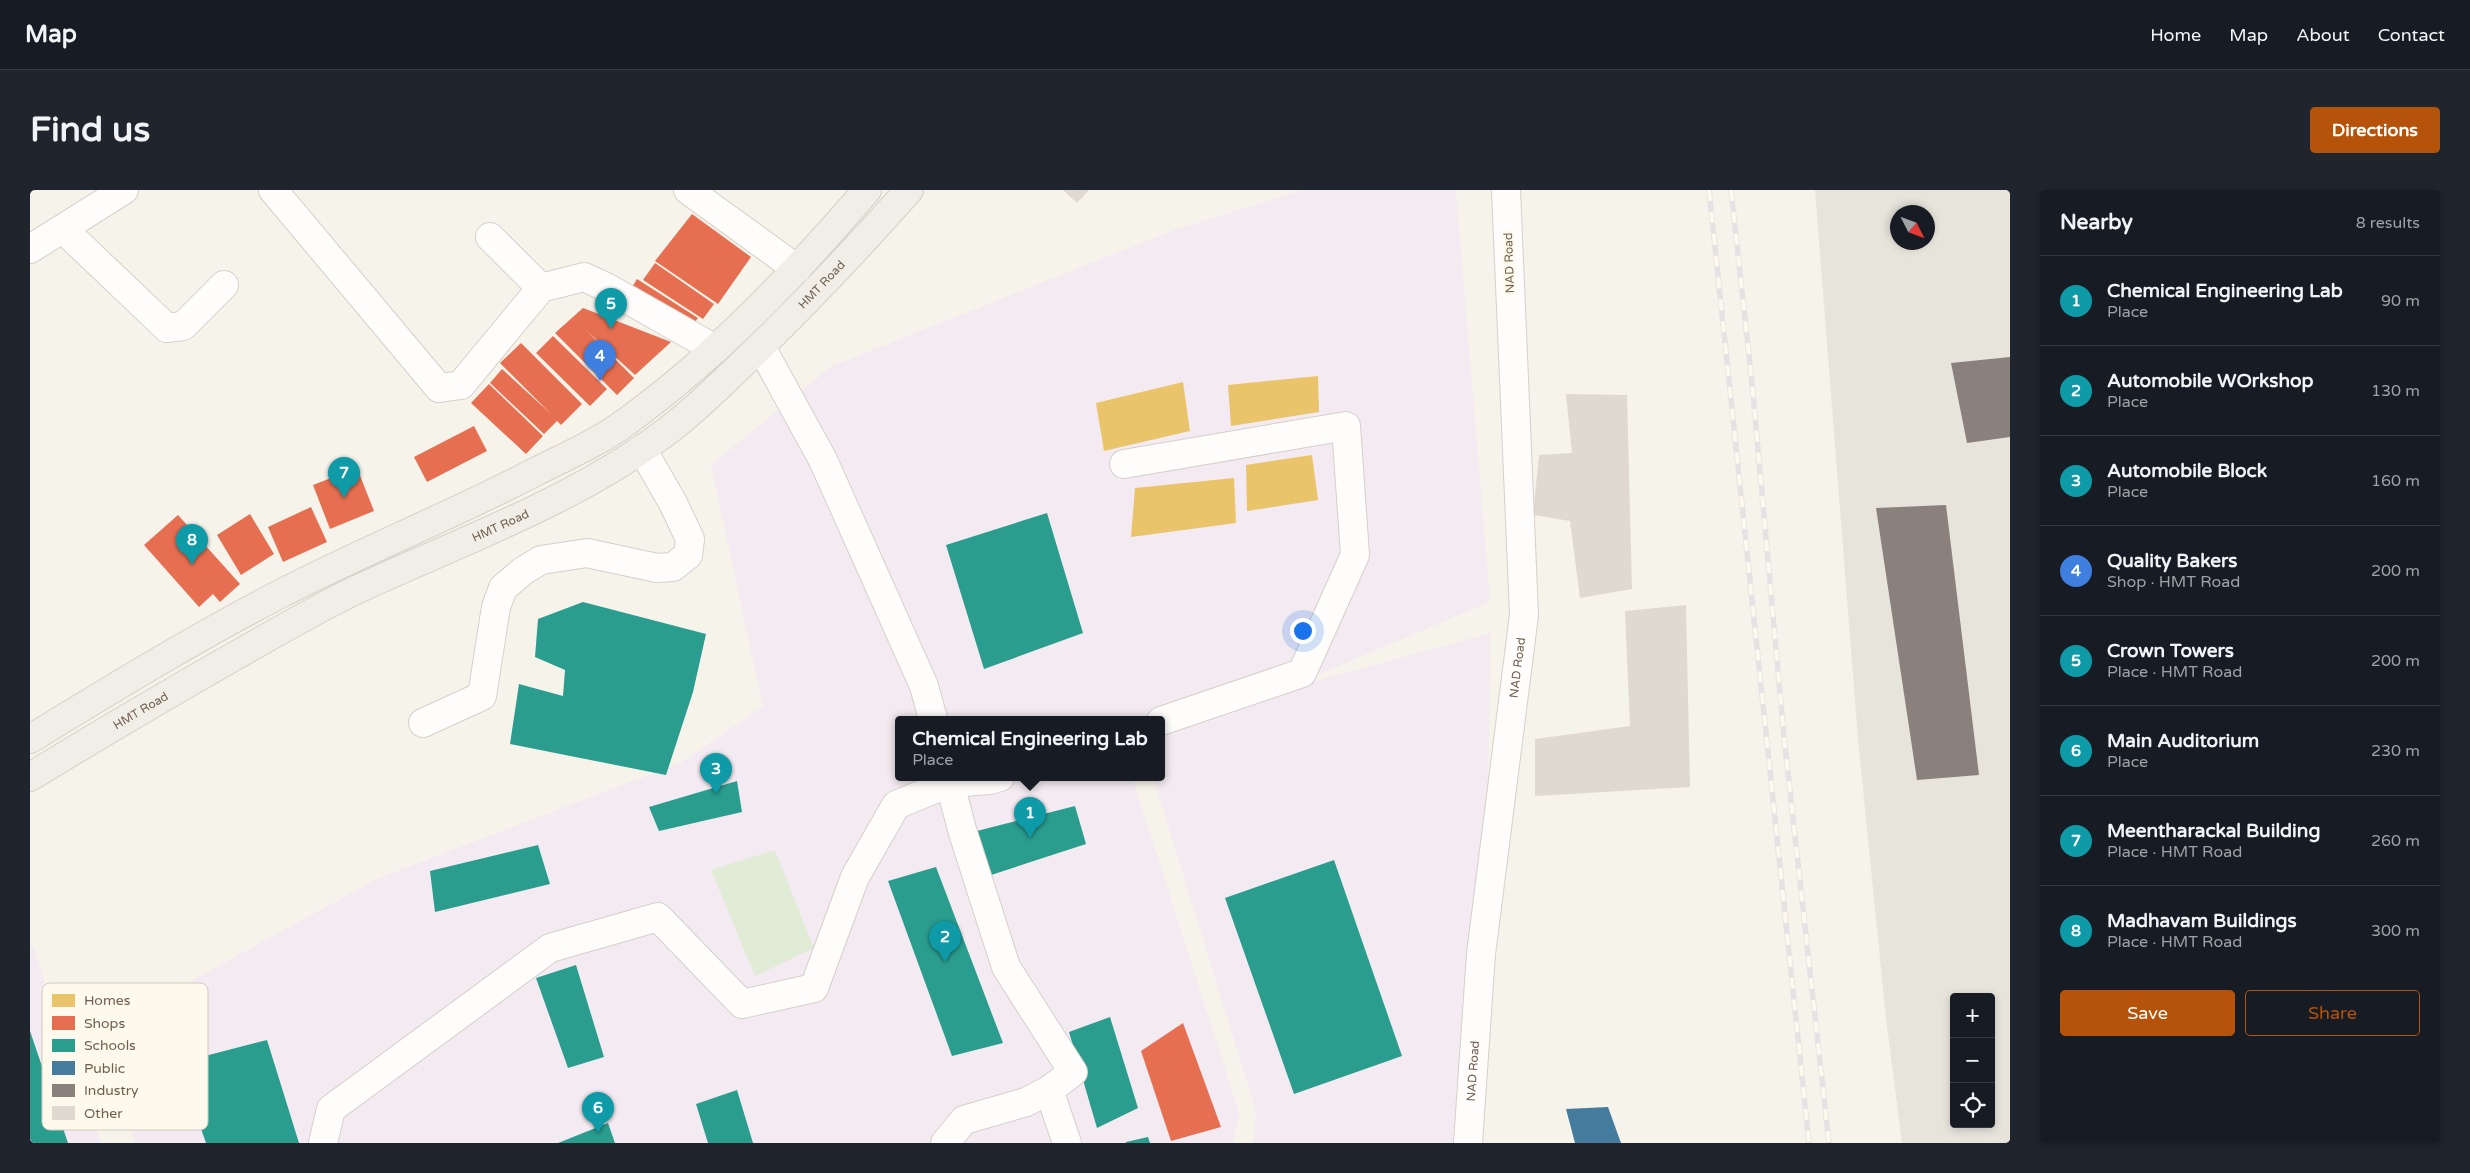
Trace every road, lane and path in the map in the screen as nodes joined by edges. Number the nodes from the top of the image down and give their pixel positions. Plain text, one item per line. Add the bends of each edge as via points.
1 (124, 190) edge
2 (273, 190) edge
3 (688, 190) edge
4 (867, 190) edge
5 (910, 190) edge
6 (1506, 190) edge
7 (63, 229) junction
8 (490, 237) dead end
9 (30, 249) edge
10 (798, 269) junction
11 (224, 285) dead end
12 (541, 288) junction
13 (761, 347) junction
14 (714, 348) junction
15 (642, 449) junction
16 (1124, 464) dead end
17 (931, 716) edge
18 (1165, 720) edge
19 (423, 723) dead end
20 (30, 739) edge
21 (30, 777) edge
22 (946, 781) edge
23 (948, 781) edge
24 (1049, 1090) junction
25 (323, 1143) edge
26 (945, 1143) edge
27 (1067, 1143) edge
28 (1468, 1143) edge

1 - 7 street
2 - 12 street via 439,388 461,385
3 - 10 street
4 - 10 main road
5 - 13 main road, HMT Road
6 - 28 street, NAD Road via 1524,615 1481,954
7 - 9 street
7 - 11 street via 167,328 183,326
8 - 12 street
10 - 14 main road
12 - 14 street via 584,277
13 - 15 main road, HMT Road via 703,402
13 - 17 street via 823,460 924,686
14 - 20 main road via 624,423 581,448 280,594
15 - 19 street via 690,539 688,555 673,567 657,568 587,553 542,560 502,588 482,696
15 - 21 main road, HMT Road via 565,494 474,539 355,591 281,629
16 - 18 street via 1346,426 1355,555 1302,673
22 - 25 street via 896,805 855,877 814,988 742,1004 658,917 550,948 331,1109
23 - 24 street via 1006,967 1073,1072
24 - 26 street via 1026,1102 964,1120
24 - 27 street

